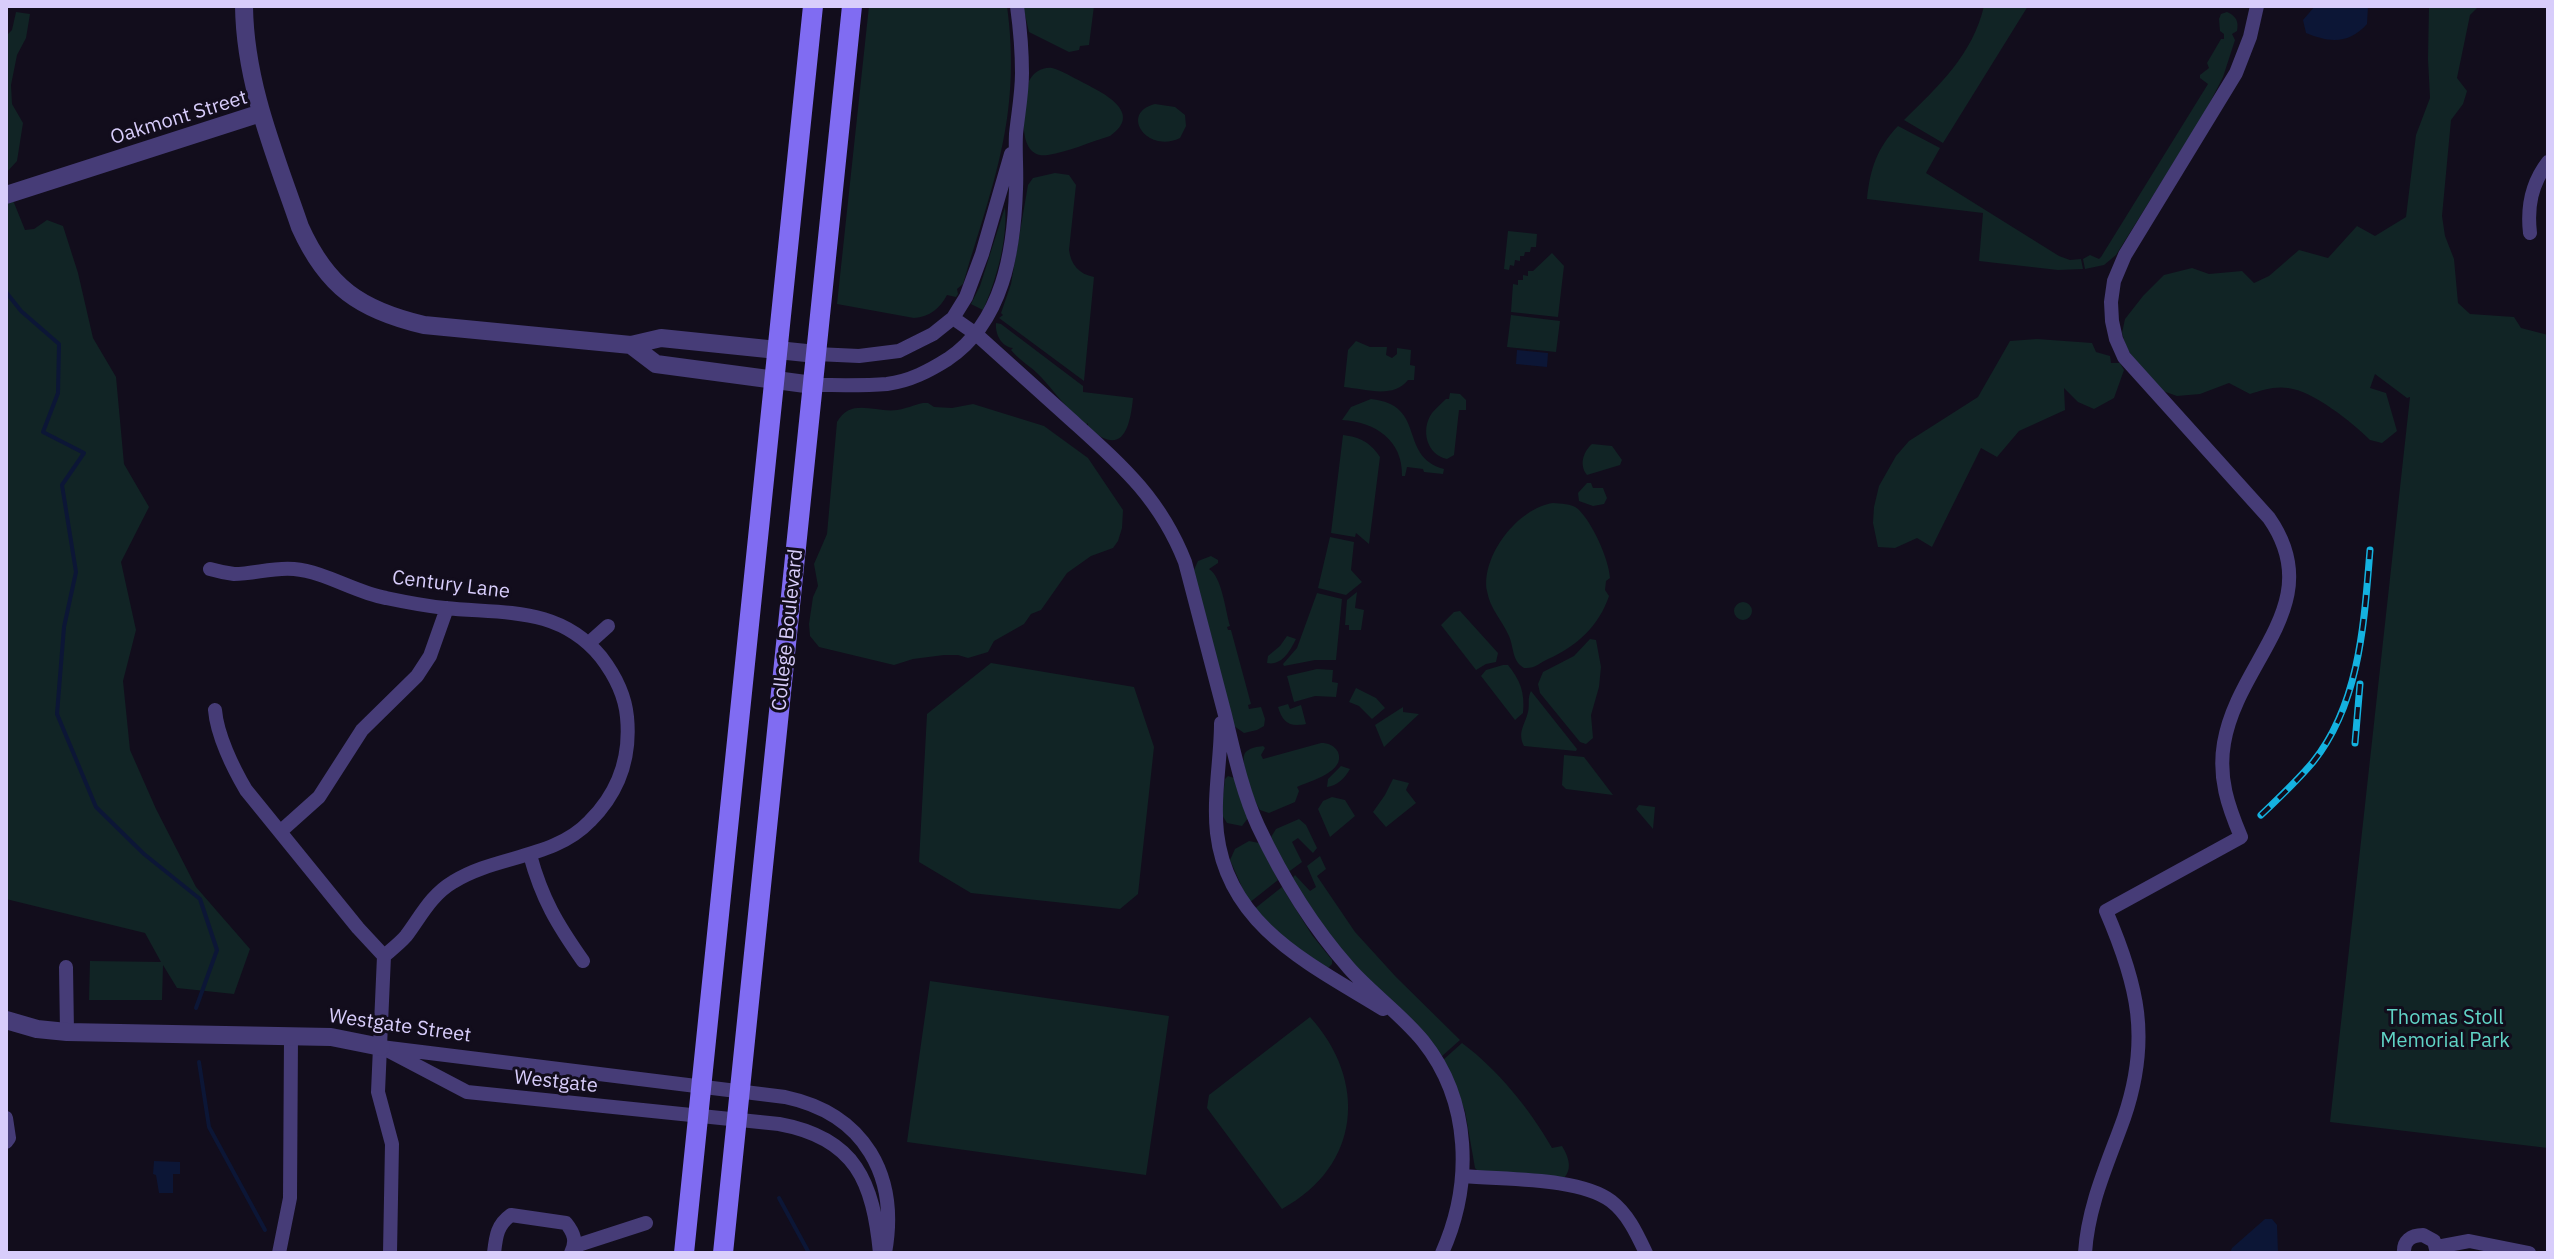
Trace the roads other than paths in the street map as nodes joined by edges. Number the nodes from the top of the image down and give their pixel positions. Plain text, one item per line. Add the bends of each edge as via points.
1 (244, 6) edge
2 (813, 6) edge
3 (852, 6) edge
4 (1017, 6) edge
5 (2257, 6) edge
6 (261, 113) junction
7 (1016, 134) junction
8 (2548, 162) edge
9 (6, 195) edge
10 (2530, 233) dead end
11 (953, 318) junction
12 (976, 334) junction
13 (631, 345) junction
14 (778, 349) junction
15 (816, 354) junction
16 (775, 380) junction
17 (813, 385) junction
18 (210, 569) dead end
19 (447, 608) junction
20 (608, 626) dead end
21 (589, 643) junction
22 (1221, 698) junction
23 (215, 710) dead end
24 (281, 831) junction
25 (530, 855) junction
26 (384, 956) junction
27 (583, 961) dead end
28 (66, 967) dead end
29 (6, 1020) edge
30 (1407, 1023) junction
31 (67, 1032) junction
32 (291, 1037) junction
33 (381, 1047) junction
34 (701, 1086) junction
35 (740, 1091) junction
36 (698, 1117) junction
37 (6, 1118) edge
38 (737, 1120) junction
39 (6, 1142) edge
40 (1464, 1176) junction
41 (646, 1223) dead end
42 (573, 1250) edge
43 (2437, 1250) edge
44 (279, 1253) edge
45 (390, 1253) edge
46 (494, 1253) edge
47 (684, 1253) edge
48 (723, 1253) edge
49 (883, 1253) edge
50 (1442, 1253) edge
51 (1646, 1253) edge
52 (2085, 1253) edge
53 (2404, 1253) edge
54 (2529, 1253) edge

1 - 6 street via 244,41
2 - 14 main road, College Boulevard
3 - 15 main road, College Boulevard
4 - 7 street via 1022,74
5 - 52 street via 2236,73 2125,255 2114,281 2112,321 2135,371 2282,536 2290,589 2236,704 2224,742 2226,802 2241,837 2106,911 2134,987 2138,1049 2132,1091 2095,1196
6 - 9 street, Oakmont Street
6 - 13 street, Oakmont Street via 310,250 360,302 392,318 424,325
7 - 11 street via 982,254
7 - 12 street via 1008,264 1001,289
8 - 10 street via 2532,194
11 - 12 street
11 - 15 street via 899,351
12 - 17 street via 956,353 913,378 887,384
12 - 22 street via 1113,457 1162,514 1185,562
13 - 14 street, Oakmont Street via 661,338
13 - 16 street, Oakmont Street via 656,364
14 - 15 street, Oakmont Street
14 - 16 main road, College Boulevard
15 - 17 main road, College Boulevard
16 - 17 street, Oakmont Street
16 - 34 main road, College Boulevard
17 - 35 main road, College Boulevard
18 - 19 street, Century Lane via 232,574 302,570 384,598
19 - 21 street, Century Lane via 542,618
19 - 24 street via 417,676 362,730 319,797
20 - 21 street
21 - 25 street, Century Lane via 620,690 626,711 625,765 610,799 589,823
22 - 30 street via 1254,817 1295,895 1345,963
22 - 30 street via 1217,833 1240,898 1254,920 1298,958
23 - 24 street via 234,770
24 - 26 street
25 - 26 street, Century Lane via 452,882
25 - 27 street via 544,900
26 - 33 street
28 - 31 street
29 - 31 street, Westgate Street
30 - 40 street via 1450,1087
31 - 32 street, Westgate Street
32 - 33 street, Westgate Street via 331,1037
32 - 44 street via 290,1198
33 - 34 street, Westgate Street
33 - 36 street, Westgate via 467,1092
33 - 45 street via 378,1092 392,1144
34 - 35 street, Westgate Street
34 - 36 main road, College Boulevard
35 - 38 main road, College Boulevard
35 - 49 street, Westgate Street via 804,1101 856,1134 880,1168 888,1198
36 - 38 street, Westgate
36 - 47 main road, College Boulevard
37 - 39 street
38 - 48 main road, College Boulevard
38 - 49 street, Westgate via 798,1128 845,1154 872,1199
40 - 50 street
40 - 51 street via 1595,1191 1627,1218
41 - 42 street
42 - 46 street via 574,1232 566,1223 511,1215 498,1230
43 - 53 street via 2429,1237 2416,1235
43 - 54 street via 2469,1241

